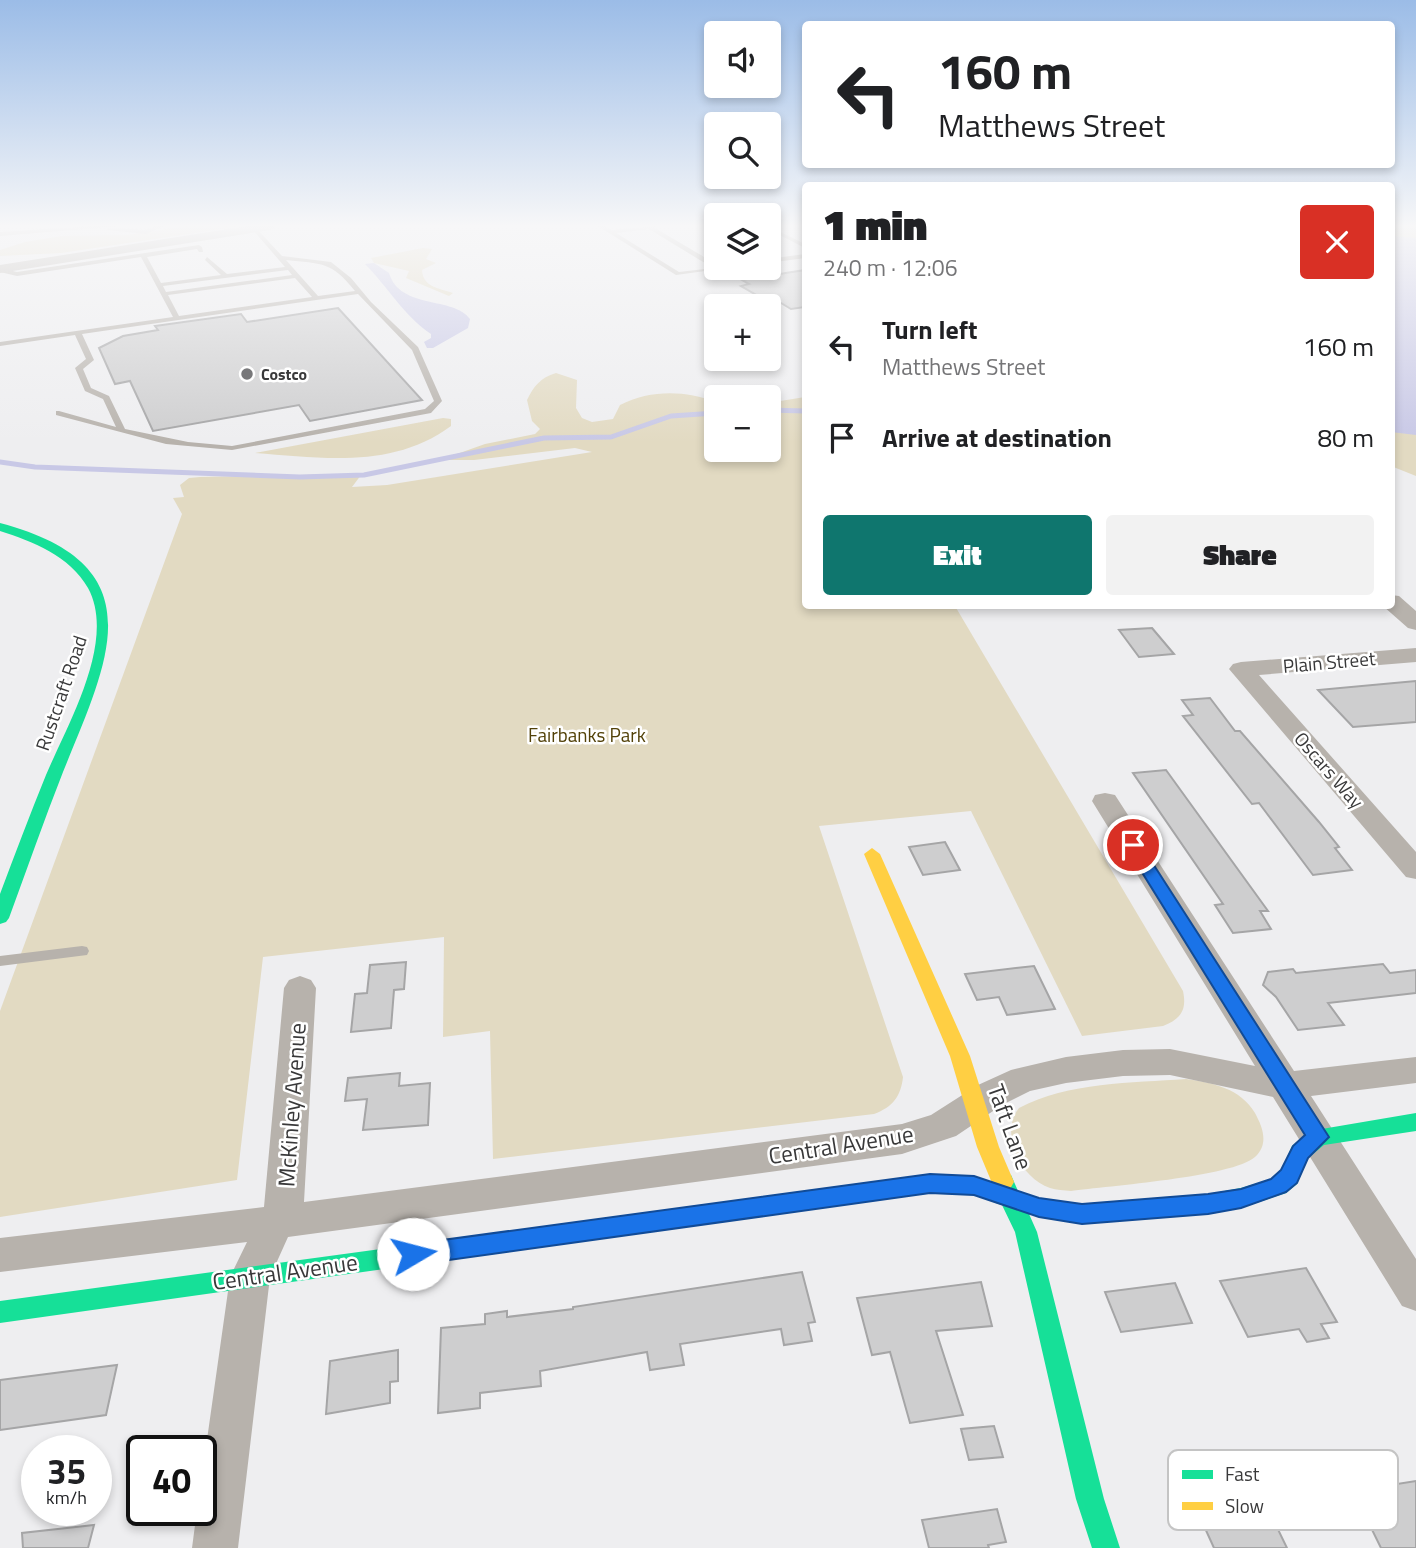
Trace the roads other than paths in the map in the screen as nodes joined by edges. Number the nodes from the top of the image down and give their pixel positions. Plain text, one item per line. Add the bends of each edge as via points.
1 (166, 298) edge
2 (314, 298) edge
3 (365, 298) edge
4 (177, 318) junction
5 (78, 333) junction
6 (0, 344) edge
7 (59, 413) dead end
8 (122, 431) junction
9 (0, 527) edge
10 (1395, 605) edge
11 (1416, 623) edge
12 (1416, 655) edge
13 (1241, 669) joint
14 (1105, 801) dead end
15 (872, 855) dead end
16 (1416, 870) edge
17 (0, 918) edge
18 (82, 951) dead end
19 (0, 961) edge
20 (300, 988) dead end
21 (1416, 1070) edge
22 (1286, 1086) junction
23 (975, 1106) junction
24 (1416, 1122) edge
25 (1318, 1137) junction
26 (1013, 1198) junction
27 (276, 1222) junction
28 (0, 1255) edge
29 (250, 1277) junction
30 (1416, 1293) edge
31 (0, 1312) edge
32 (215, 1548) edge
33 (1106, 1548) edge

1 - 4 lane
2 - 4 lane
3 - 8 lane via 415,349 438,401 428,411 232,448 164,442
4 - 5 lane
5 - 6 lane
5 - 8 lane via 90,360 79,368 88,389 106,398
7 - 8 lane
9 - 17 street, Rustcraft Road via 58,551 75,565 95,590 104,621 94,671
10 - 11 street
12 - 13 street, Plain Street
13 - 16 street, Oscars Way
14 - 22 street
15 - 23 street, Taft Lane via 960,1056
18 - 19 lane
20 - 27 street, McKinley Avenue via 285,1202
21 - 22 street, Central Avenue
22 - 23 street, Central Avenue via 1190,1064 1146,1061 1023,1079
22 - 25 street
23 - 26 street, Taft Lane via 988,1147
23 - 27 street, Central Avenue via 943,1126 902,1139
24 - 25 street
25 - 26 street, Central Avenue via 1300,1152 1289,1177 1278,1186 1241,1198 1092,1214 1061,1213
25 - 30 street
26 - 29 street, Central Avenue via 974,1186 930,1183
26 - 33 street, Taft Lane via 1026,1232
27 - 28 street, Central Avenue
27 - 29 street, McKinley Avenue
29 - 31 street, Central Avenue
29 - 32 street, McKinley Avenue

